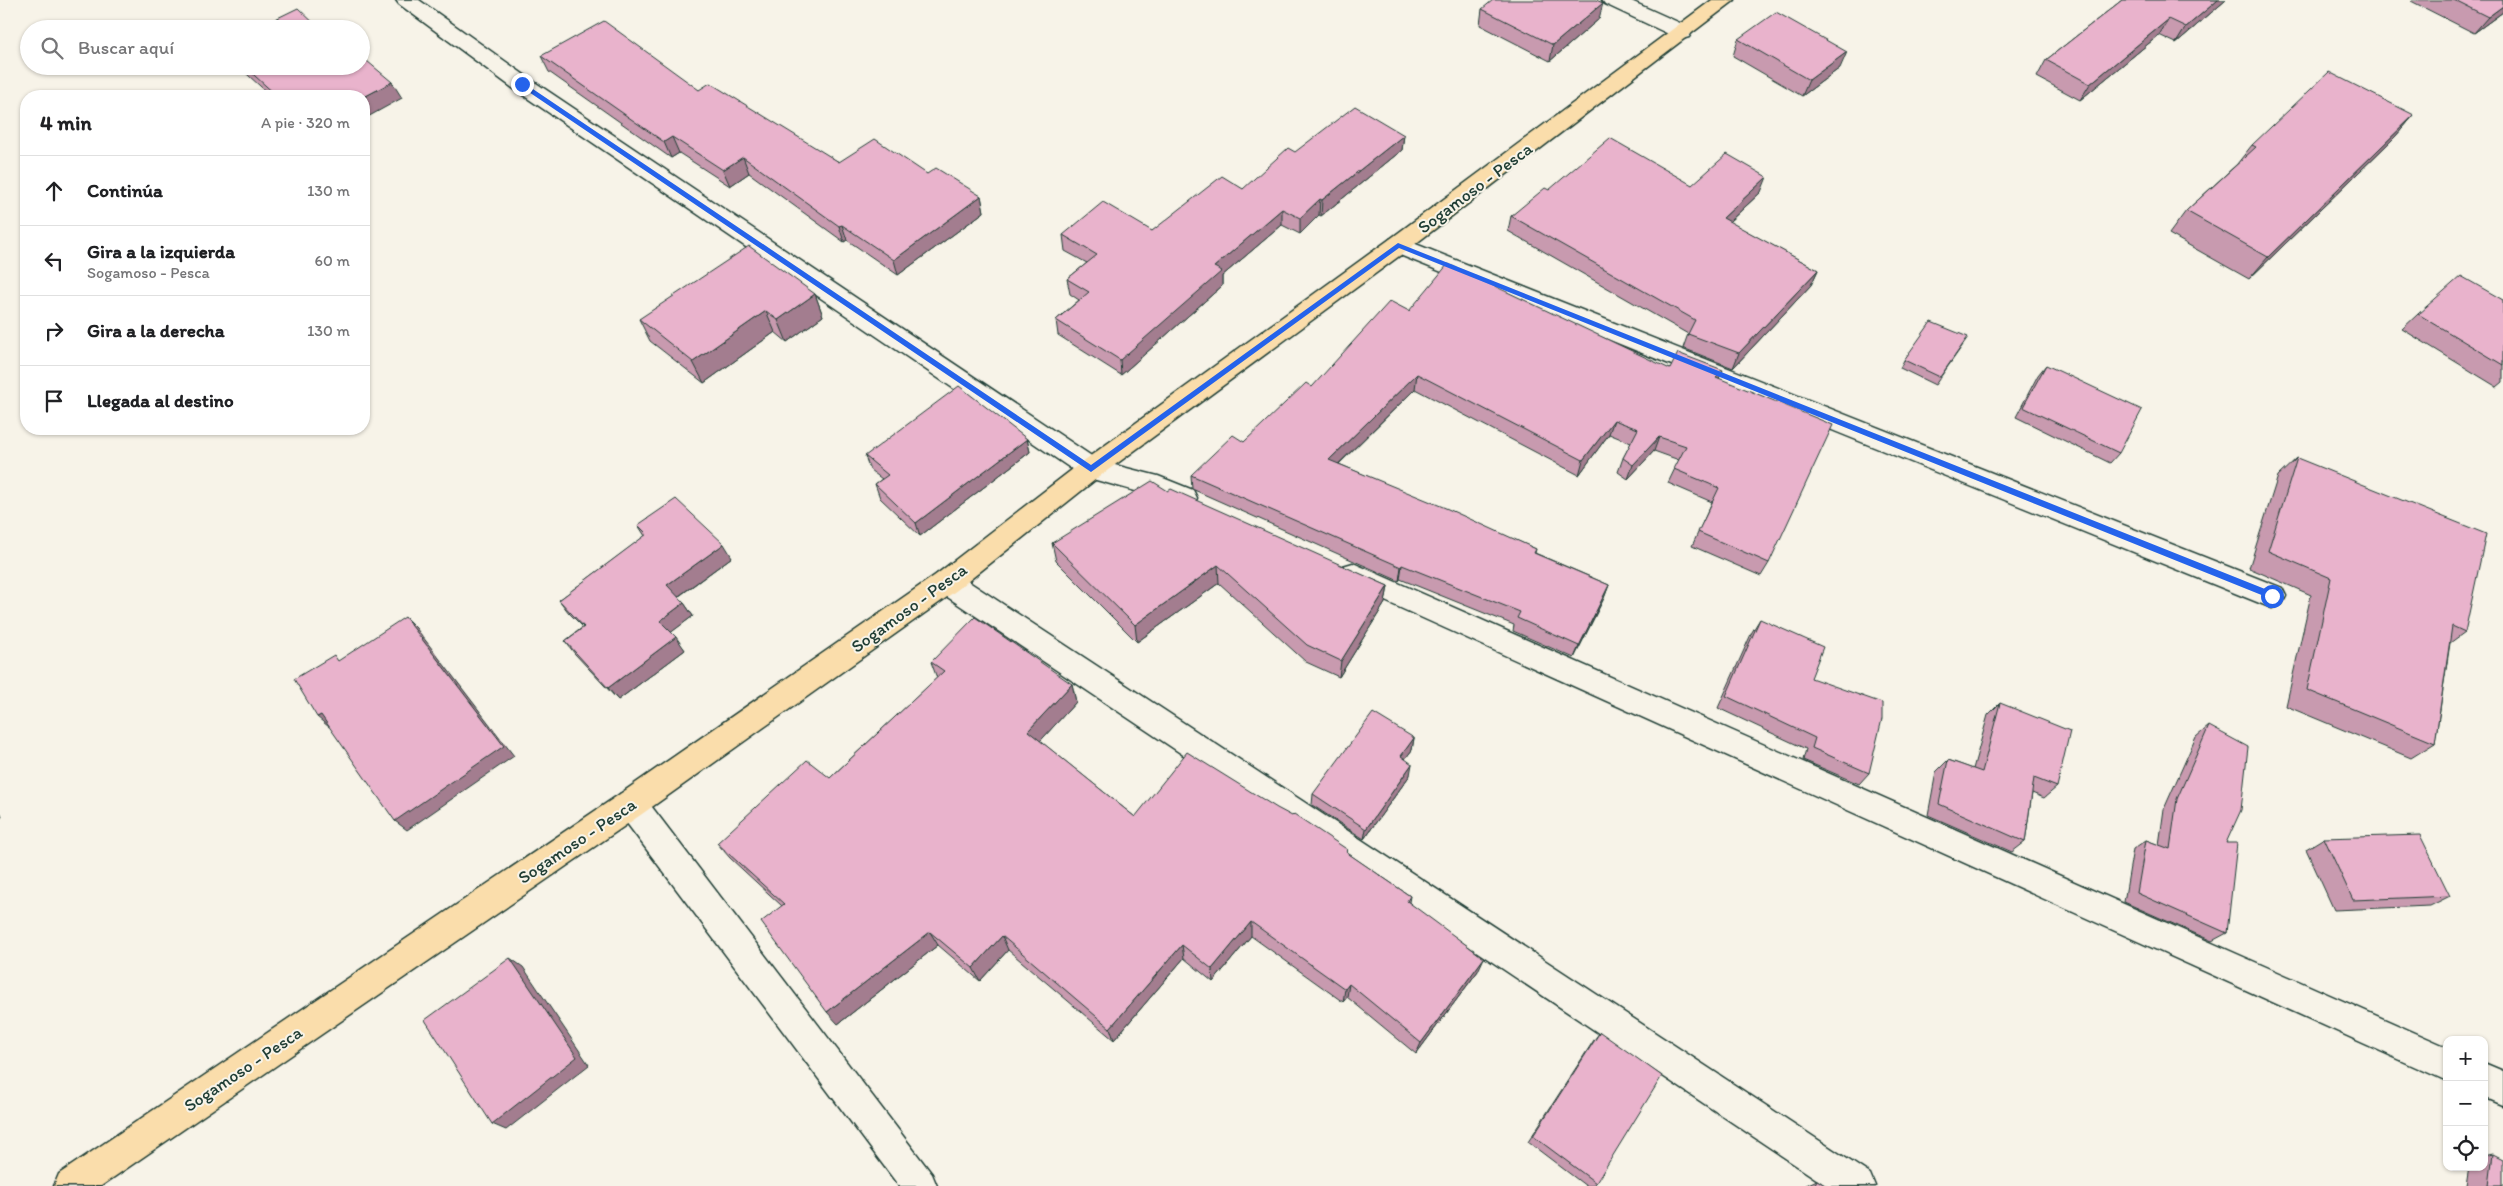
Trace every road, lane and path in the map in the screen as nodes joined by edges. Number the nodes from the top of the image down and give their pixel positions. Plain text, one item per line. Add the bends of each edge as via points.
1 (406, 0) edge
2 (1612, 0) edge
3 (1725, 0) edge
4 (1682, 32) junction
5 (1398, 245) junction
6 (1091, 469) junction
7 (1212, 511) edge
8 (1330, 564) edge
9 (946, 582) junction
10 (2272, 596) dead end
11 (631, 804) junction
12 (2443, 1062) edge
13 (2486, 1081) edge
14 (2503, 1088) edge
15 (71, 1186) edge
16 (920, 1186) edge
17 (1858, 1186) edge

1 - 6 street via 522,84
2 - 4 street
3 - 4 main road, Sogamoso - Pesca
4 - 5 main road, Sogamoso - Pesca
5 - 6 main road, Sogamoso - Pesca
5 - 10 street
6 - 7 street via 1158,487
6 - 9 main road, Sogamoso - Pesca
8 - 12 street
9 - 11 main road, Sogamoso - Pesca
9 - 17 street
11 - 15 main road, Sogamoso - Pesca
11 - 16 street
13 - 14 street

